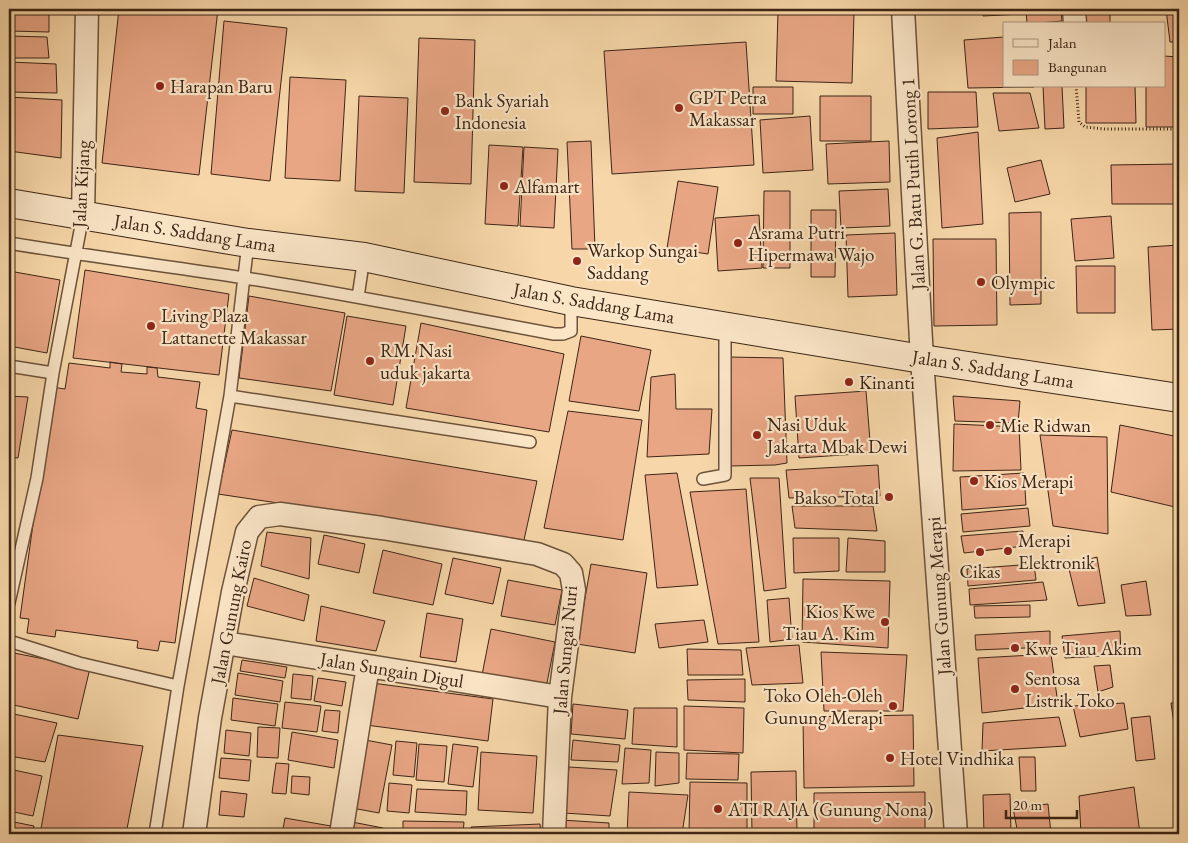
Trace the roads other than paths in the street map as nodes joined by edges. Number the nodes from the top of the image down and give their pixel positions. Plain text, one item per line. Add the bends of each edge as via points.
1 (87, 9) edge
2 (903, 9) edge
3 (1074, 9) edge
4 (1075, 22) edge
5 (9, 203) edge
6 (83, 215) junction
7 (9, 243) edge
8 (248, 243) junction
9 (75, 254) junction
10 (364, 257) junction
11 (244, 278) junction
12 (358, 297) junction
13 (571, 301) junction
14 (725, 326) junction
15 (922, 359) junction
16 (9, 366) edge
17 (53, 373) junction
18 (230, 396) junction
19 (1179, 398) edge
20 (530, 442) dead end
21 (703, 479) dead end
22 (382, 528) joint
23 (9, 603) edge
24 (9, 642) edge
25 (225, 642) junction
26 (368, 666) junction
27 (178, 686) junction
28 (560, 697) junction
29 (155, 834) edge
30 (194, 834) edge
31 (341, 834) edge
32 (554, 834) edge
33 (956, 834) edge

1 - 6 street, Jalan Kijang
2 - 15 street, Jalan G. Batu Putih Lorong 1
3 - 4 street
5 - 6 main road, Jalan S. Saddang Lama
6 - 8 main road, Jalan S. Saddang Lama
6 - 9 lane, Jalan Kijang
7 - 9 lane
8 - 10 main road, Jalan S. Saddang Lama
8 - 11 lane
9 - 11 lane
9 - 17 lane, Jalan Kijang
10 - 12 lane
10 - 13 main road, Jalan S. Saddang Lama
11 - 12 lane
11 - 18 lane
12 - 13 lane via 563,334 571,331
13 - 14 main road, Jalan S. Saddang Lama
14 - 15 main road, Jalan S. Saddang Lama
14 - 21 lane via 725,474
15 - 19 main road, Jalan S. Saddang Lama
15 - 33 street, Jalan Gunung Merapi
16 - 17 lane
17 - 23 lane, Jalan Kijang via 37,478
18 - 20 lane
18 - 27 lane
22 - 25 street, Jalan Gunung Kairo via 280,514 259,517 247,532
22 - 28 street, Jalan Sungai Nuri via 537,554 563,564 571,573 574,590
24 - 27 lane via 79,663
25 - 26 street, Jalan Sungain Digul
25 - 30 street, Jalan Gunung Kairo via 210,718
26 - 28 street, Jalan Sungain Digul
26 - 31 street
27 - 29 lane
28 - 32 street, Jalan Sungai Nuri

